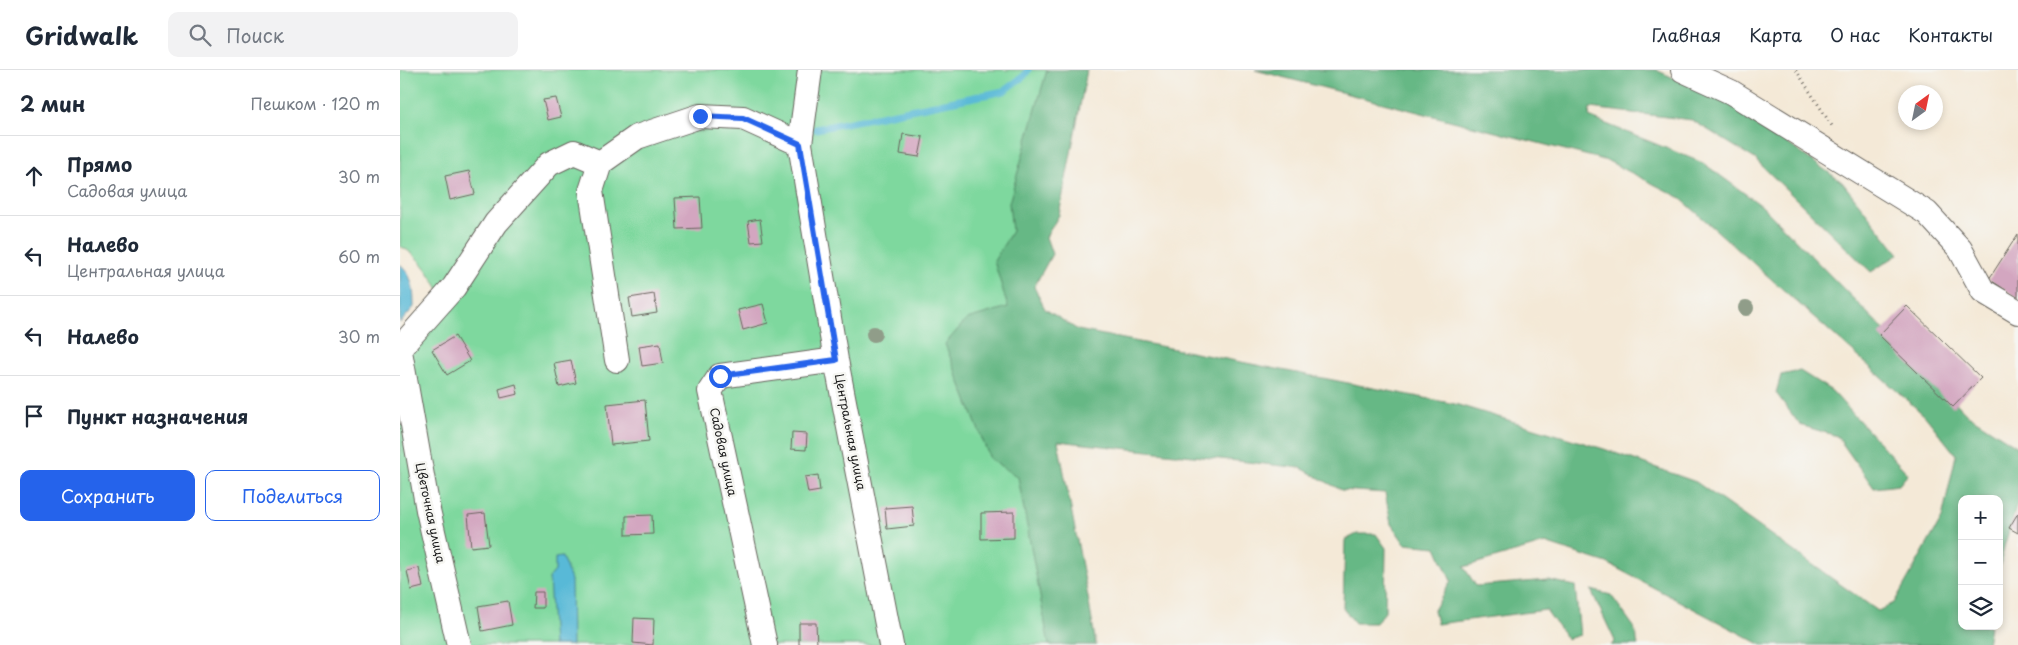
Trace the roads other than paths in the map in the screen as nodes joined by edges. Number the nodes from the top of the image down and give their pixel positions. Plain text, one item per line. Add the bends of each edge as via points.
1 (810, 70) edge
2 (1683, 70) edge
3 (800, 144) junction
4 (600, 163) junction
5 (2018, 312) edge
6 (400, 350) edge
7 (617, 360) dead end
8 (836, 360) junction
9 (459, 645) edge
10 (764, 645) edge
11 (891, 645) edge

1 - 3 lane, Центральная улица
2 - 5 lane via 1731,92 1928,213 1960,250 1983,291
3 - 4 lane via 743,118 700,116 637,137
3 - 8 lane, Центральная улица
4 - 6 lane via 574,152 549,164 496,223 454,287
4 - 7 lane via 590,191
6 - 9 lane, Цветочная улица via 428,510
8 - 10 lane, Садовая улица via 720,376 710,391
8 - 11 lane, Центральная улица

